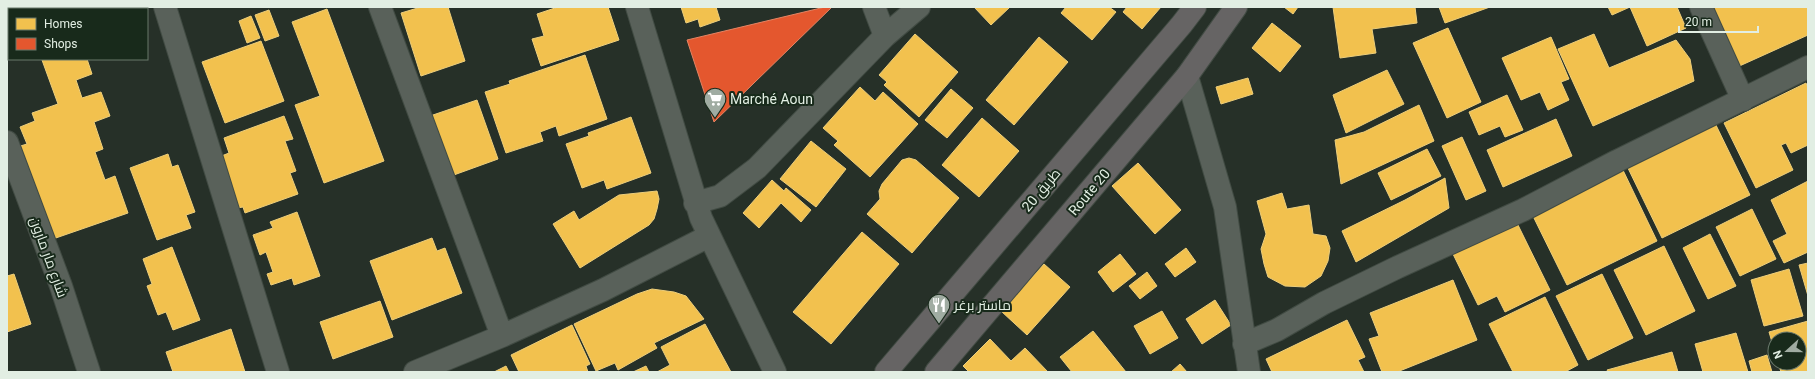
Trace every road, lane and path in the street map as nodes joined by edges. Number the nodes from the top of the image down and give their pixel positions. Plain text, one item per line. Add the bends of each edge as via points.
1 (165, 7) edge
2 (380, 7) edge
3 (637, 7) edge
4 (874, 7) edge
5 (919, 7) edge
6 (1195, 7) edge
7 (1236, 7) edge
8 (1701, 7) edge
9 (885, 36) junction
10 (1808, 67) edge
11 (1187, 76) junction
12 (1743, 100) junction
13 (7, 142) edge
14 (695, 202) junction
15 (709, 236) junction
16 (502, 336) junction
17 (1244, 344) junction
18 (89, 372) edge
19 (278, 372) edge
20 (415, 372) edge
21 (776, 372) edge
22 (886, 372) edge
23 (936, 372) edge
24 (1249, 372) edge

1 - 19 street
2 - 16 street
3 - 14 street
4 - 9 street
5 - 9 street
6 - 22 main road, طريق 20
7 - 11 main road, Route 20
8 - 12 street
9 - 14 street via 757,168 720,196
10 - 12 street
11 - 17 street via 1225,207
11 - 23 main road, Route 20
12 - 17 street via 1523,210 1398,267 1324,303 1277,330
13 - 18 street, شارع مار مارون via 61,286
14 - 15 street
15 - 16 street via 603,290
15 - 21 street
16 - 20 street
17 - 24 street

